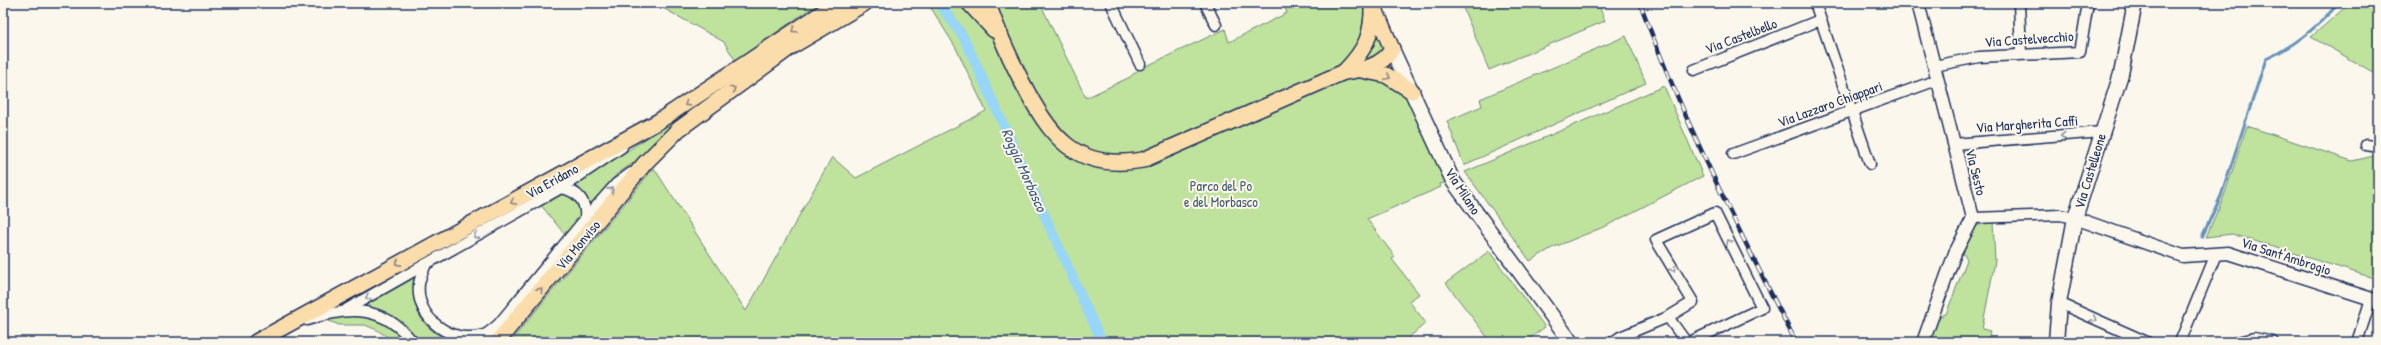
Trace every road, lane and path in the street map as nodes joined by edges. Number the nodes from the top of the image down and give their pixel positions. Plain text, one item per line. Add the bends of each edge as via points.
1 (875, 3) edge
2 (969, 3) edge
3 (988, 3) edge
4 (1111, 3) edge
5 (1205, 3) edge
6 (1372, 3) edge
7 (1814, 3) edge
8 (1918, 3) edge
9 (2019, 3) edge
10 (2088, 3) edge
11 (2135, 3) edge
12 (833, 5) edge
13 (859, 6) edge
14 (1820, 20) junction
15 (1216, 26) dead end
16 (1000, 38) junction
17 (1392, 49) junction
18 (2021, 54) junction
19 (1140, 64) dead end
20 (1359, 64) junction
21 (1934, 66) junction
22 (1694, 70) dead end
23 (1937, 80) junction
24 (1412, 91) junction
25 (1852, 110) junction
26 (2102, 132) junction
27 (636, 134) junction
28 (1954, 144) junction
29 (2366, 145) dead end
30 (2378, 147) edge
31 (1733, 154) dead end
32 (645, 163) junction
33 (1870, 164) dead end
34 (561, 188) junction
35 (1973, 218) junction
36 (2075, 218) junction
37 (584, 219) junction
38 (2216, 254) junction
39 (426, 264) junction
40 (2374, 300) edge
41 (2058, 303) junction
42 (345, 310) junction
43 (1668, 317) junction
44 (499, 324) junction
45 (273, 332) junction
46 (256, 342) edge
47 (413, 342) edge
48 (484, 342) edge
49 (497, 342) edge
50 (1571, 342) edge
51 (1613, 342) edge
52 (1686, 342) edge
53 (1690, 342) edge
54 (1923, 342) edge
55 (2056, 342) edge
56 (2147, 342) edge
57 (2180, 342) edge
58 (2237, 342) edge
59 (2272, 342) edge
60 (2357, 342) edge

1 - 13 main road
2 - 16 main road
3 - 16 main road
4 - 19 street
5 - 15 street
6 - 17 main road, Via Milano
6 - 20 main road via 1370,36
7 - 14 street
8 - 21 street, Via Sesto
9 - 18 street
10 - 18 street, Via Castelvecchio via 2080,52
11 - 26 main road, Via Castelleone via 2121,74
12 -> 27 main road, Via Eridano via 703,94
32 -> 13 main road, Via Monviso via 705,109 792,46
14 - 22 street, Via Castelbello
14 - 25 street
16 - 20 main road via 1041,118 1059,139 1092,159 1107,162 1126,163 1143,160
17 - 20 main road via 1382,62
17 - 24 main road, Via Milano
18 - 21 street, Via Castelvecchio via 1979,57
20 -> 24 main road via 1386,75
21 - 23 street, Via Sesto
23 - 25 street, Via Lazzaro Chiappari
23 - 28 street, Via Sesto
24 - 50 main road, Via Milano via 1453,181
25 - 31 street, Via Lazzaro Chiappari
25 - 33 street
26 -> 28 street, Via Margherita Caffi
26 - 36 main road, Via Castelleone
27 - 34 street via 616,152
27 -> 45 main road, Via Eridano
28 - 35 street, Via Sesto
29 - 30 street
37 -> 32 street via 616,184
49 -> 32 main road, Via Monviso
34 - 37 street via 580,197 584,207
34 -> 39 street
35 - 36 street, Via Sant'Ambrogio via 2060,215
35 - 54 street via 1955,253
36 - 38 street, Via Sant'Ambrogio via 2183,256
36 - 41 main road, Via Castelleone
37 - 44 street
38 - 40 street, Via Sant'Ambrogio via 2228,253
38 - 57 street
39 -> 42 street
39 - 44 street via 420,276 419,297 422,308 435,327 454,337 465,339 485,335
40 - 60 street
41 - 55 main road, Via Castelleone
41 -> 56 street
42 - 45 street via 323,314
42 - 47 street via 364,311 384,317 405,332
43 - 51 street
43 - 52 street
53 -> 43 street via 1762,308 1715,213 1656,240 1693,302
44 - 48 street
45 - 46 main road, Via Eridano
58 - 59 street via 2254,338

